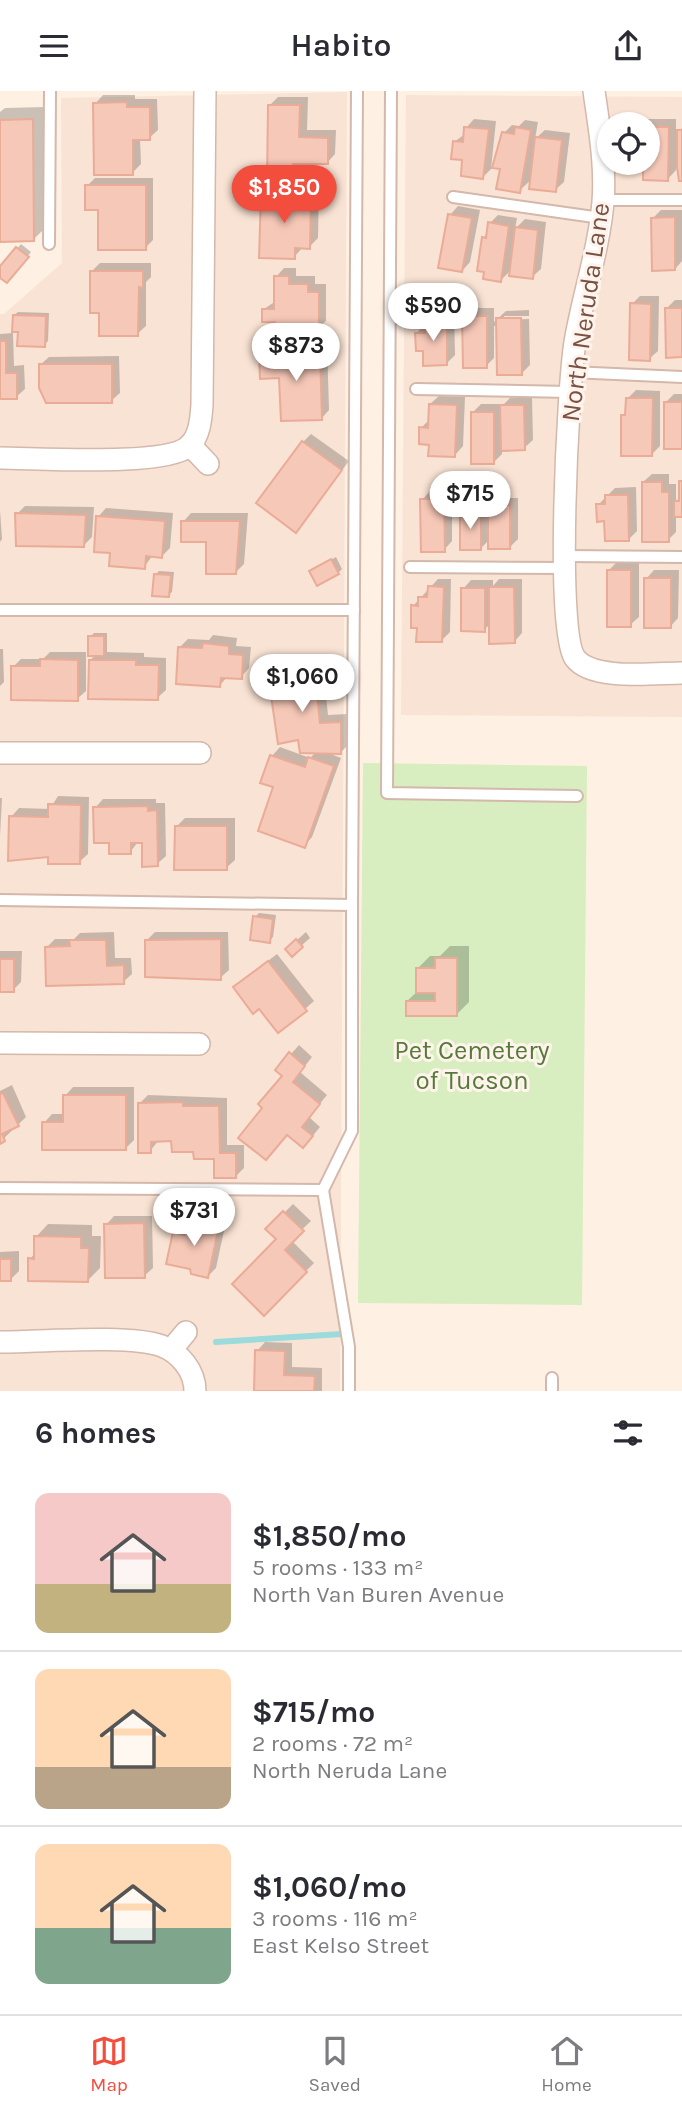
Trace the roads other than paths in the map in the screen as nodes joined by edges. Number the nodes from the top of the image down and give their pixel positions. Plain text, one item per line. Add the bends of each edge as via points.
1 (50, 91) edge
2 (205, 91) edge
3 (357, 91) edge
4 (391, 91) edge
5 (594, 91) edge
6 (453, 197) dead end
7 (682, 200) edge
8 (602, 209) junction
9 (50, 244) dead end
10 (682, 377) edge
11 (570, 382) junction
12 (416, 389) dead end
13 (190, 445) junction
14 (0, 458) edge
15 (208, 464) dead end
16 (682, 557) edge
17 (566, 562) junction
18 (410, 567) dead end
19 (0, 610) edge
20 (354, 610) junction
21 (682, 673) edge
22 (0, 753) edge
23 (200, 753) dead end
24 (577, 796) dead end
25 (0, 900) edge
26 (352, 905) junction
27 (0, 1043) edge
28 (199, 1044) dead end
29 (0, 1188) edge
30 (323, 1190) junction
31 (186, 1332) dead end
32 (0, 1342) edge
33 (171, 1350) junction
34 (552, 1378) dead end
35 (195, 1391) edge
36 (349, 1391) edge
37 (552, 1391) edge

1 - 9 lane
2 - 13 street via 202,405
3 - 20 lane
4 - 24 lane via 387,793
5 - 8 street, North Neruda Lane via 602,157
6 - 8 lane
7 - 8 lane
8 - 11 street, North Neruda Lane
10 - 11 lane
11 - 12 lane
11 - 17 street, North Neruda Lane
13 - 14 street via 177,453 147,458
13 - 15 street
16 - 17 lane
17 - 18 lane
17 - 21 street, North Neruda Lane via 566,630 575,659 599,672
19 - 20 lane
20 - 26 lane
22 - 23 street
25 - 26 lane
26 - 30 lane via 352,1131
27 - 28 street
29 - 30 lane
30 - 36 lane via 349,1347
31 - 33 street
32 - 33 street via 137,1342
33 - 35 street via 192,1373
34 - 37 lane

